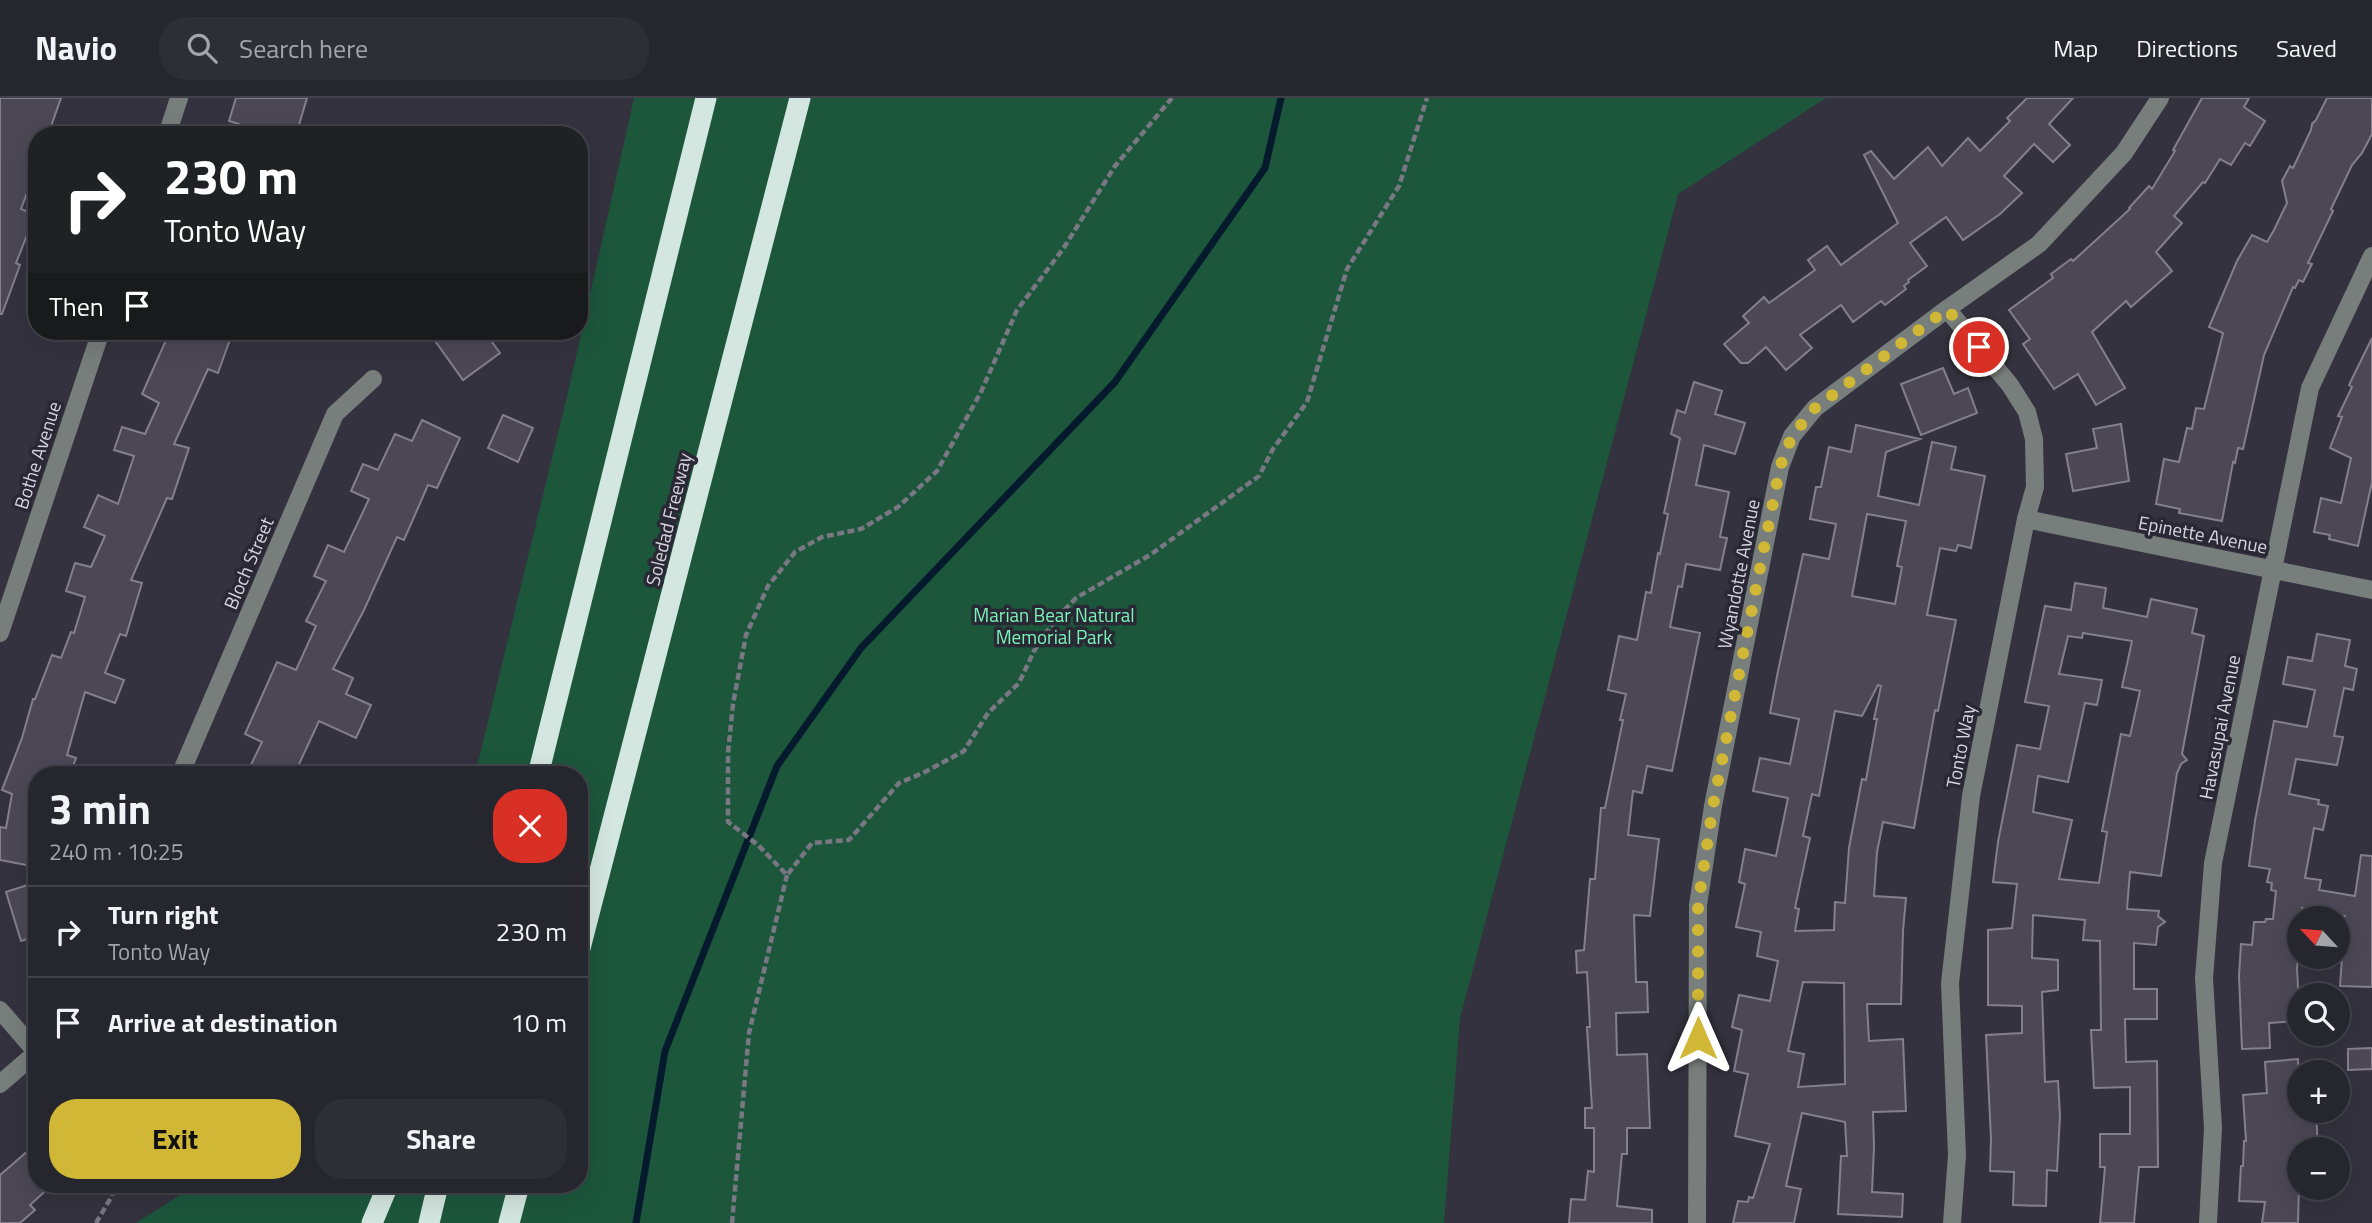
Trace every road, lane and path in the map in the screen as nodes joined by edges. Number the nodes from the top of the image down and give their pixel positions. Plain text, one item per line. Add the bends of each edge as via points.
1 (179, 98) edge
2 (706, 98) edge
3 (800, 98) edge
4 (1172, 98) edge
5 (1427, 98) edge
6 (2160, 98) edge
7 (170, 126) edge
8 (2372, 256) edge
9 (1947, 309) junction
10 (98, 340) edge
11 (373, 379) dead end
12 (2026, 519) junction
13 (2272, 569) junction
14 (2372, 590) edge
15 (0, 633) edge
16 (184, 766) edge
17 (540, 766) edge
18 (787, 875) junction
19 (588, 917) edge
20 (0, 1010) edge
21 (28, 1043) edge
22 (28, 1061) edge
23 (0, 1084) edge
24 (112, 1193) edge
25 (385, 1193) edge
26 (436, 1193) edge
27 (517, 1193) edge
28 (96, 1223) edge
29 (372, 1223) edge
30 (429, 1223) edge
31 (509, 1223) edge
32 (732, 1223) edge
33 (1697, 1223) edge
34 (1952, 1223) edge
35 (2208, 1223) edge

1 - 7 street
2 - 17 highway
3 - 19 highway, Soledad Freeway
4 - 18 path via 1115,166 1063,250 1017,310 981,392 937,471 898,507 861,529 822,537 795,552 768,586 747,635 733,704 728,822
5 - 18 path via 1399,186 1346,269 1307,402 1259,476 1150,555 1076,598 1034,651 1019,683 988,713 964,751 899,783 849,839 812,844
6 - 9 street, Wyandotte Avenue via 2123,153 2039,244
8 - 13 street, Havasupai Avenue via 2311,388
9 - 12 street, Tonto Way via 2027,412 2034,439 2035,487
9 - 33 street, Wyandotte Avenue via 1815,408 1792,436 1780,467 1698,905
10 - 15 street, Bothe Avenue
11 - 16 street, Bloch Street via 335,414
12 - 13 street, Epinette Avenue
12 - 34 street, Tonto Way via 1971,796 1950,983 1956,1154
13 - 14 street, Epinette Avenue
13 - 35 street, Havasupai Avenue via 2213,863 2204,978 2213,1128
18 - 32 path via 749,1033
20 - 21 street
22 - 23 street
24 - 28 path
25 - 29 highway
26 - 30 highway
27 - 31 highway

